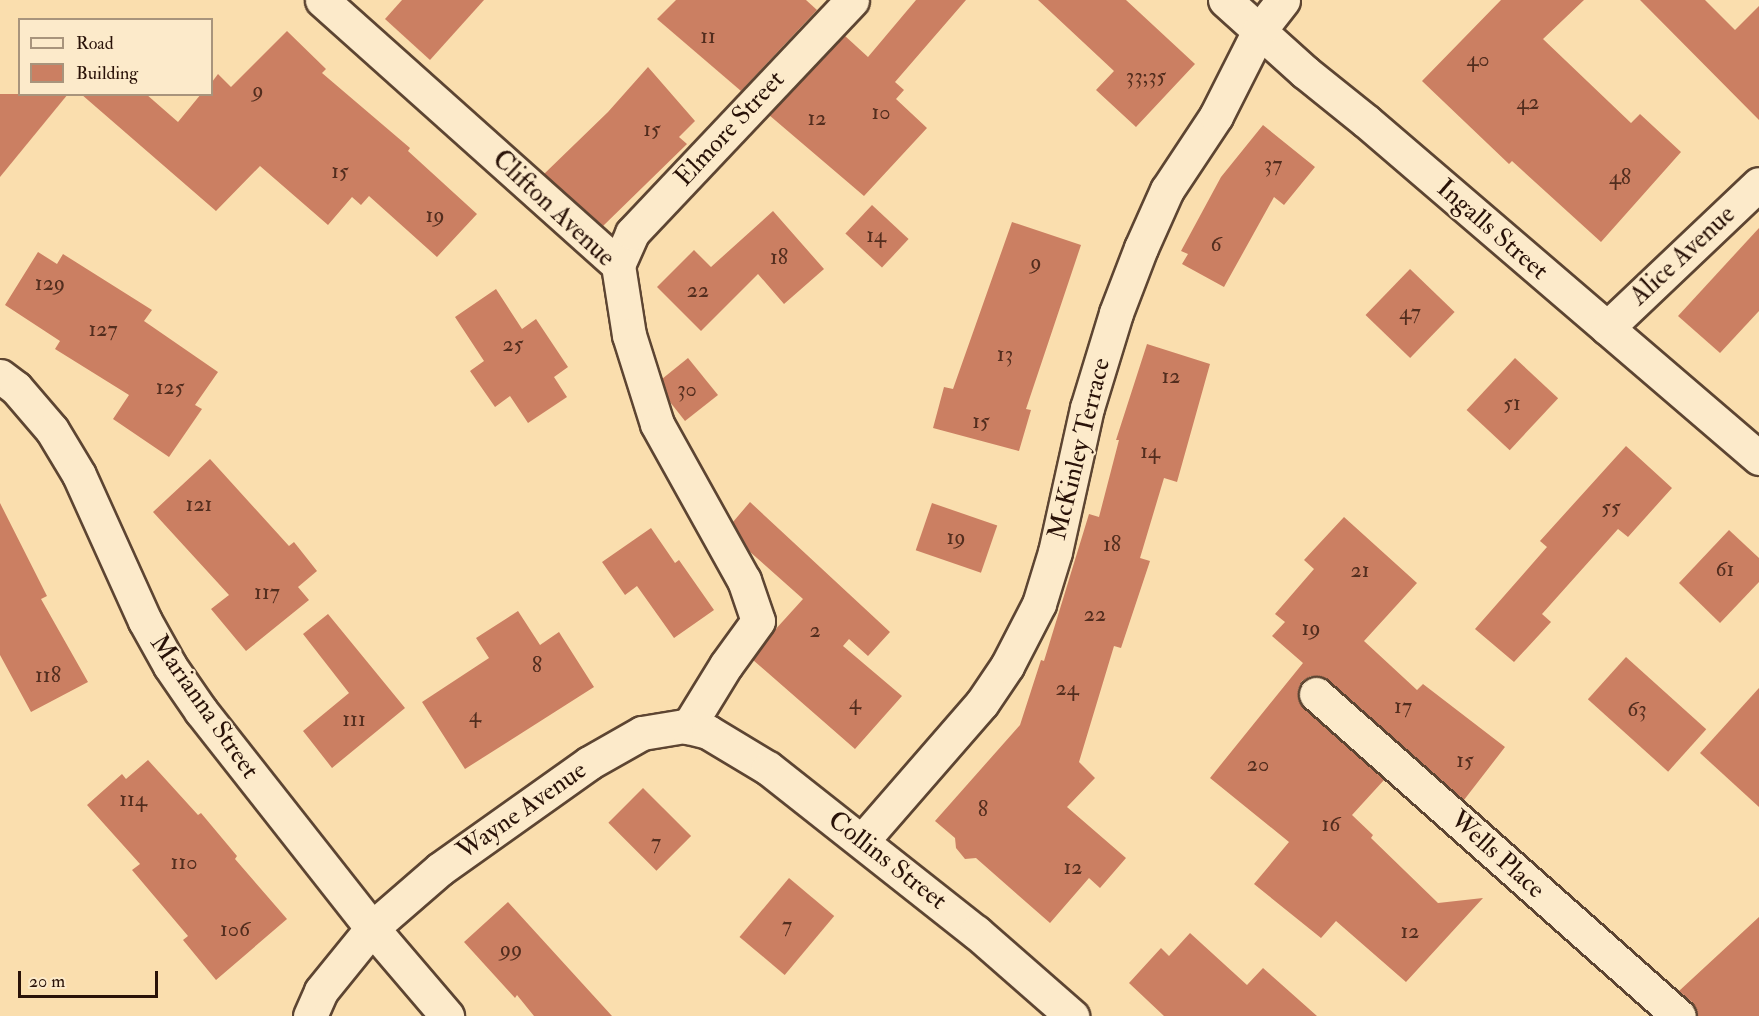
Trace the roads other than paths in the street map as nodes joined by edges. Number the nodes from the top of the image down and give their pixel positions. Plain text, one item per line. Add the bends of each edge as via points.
1 (322, 0) edge
2 (852, 0) edge
3 (1225, 0) edge
4 (1282, 0) edge
5 (1259, 31) junction
6 (1759, 184) edge
7 (618, 265) junction
8 (1607, 328) junction
9 (0, 376) edge
10 (1759, 458) edge
11 (1316, 694) dead end
12 (688, 727) junction
13 (862, 841) junction
14 (372, 928) junction
15 (310, 1016) edge
16 (447, 1016) edge
17 (1072, 1016) edge
18 (1679, 1016) edge

1 - 7 street, Clifton Avenue
2 - 7 street, Elmore Street via 632,233
3 - 5 street, Ingalls Street
4 - 5 street, McKinley Terrace
5 - 8 street, Ingalls Street
5 - 13 street, McKinley Terrace via 1216,116 1167,190 1116,313 1087,408 1055,552 1039,604 1007,666 982,703
6 - 8 street, Alice Avenue
7 - 12 street, Clifton Avenue via 629,335 657,424 744,580 758,621 726,664
8 - 10 street, Ingalls Street
9 - 14 street, Marianna Street via 16,388 52,429 79,475 123,576 170,666 242,765
11 - 18 street, Wells Place
12 - 13 street, Collins Street via 708,732 768,768
12 - 14 street, Wayne Avenue via 642,733 589,763 440,869
13 - 17 street, Collins Street via 976,932
14 - 15 street, Wayne Avenue via 321,991
14 - 16 street, Marianna Street

